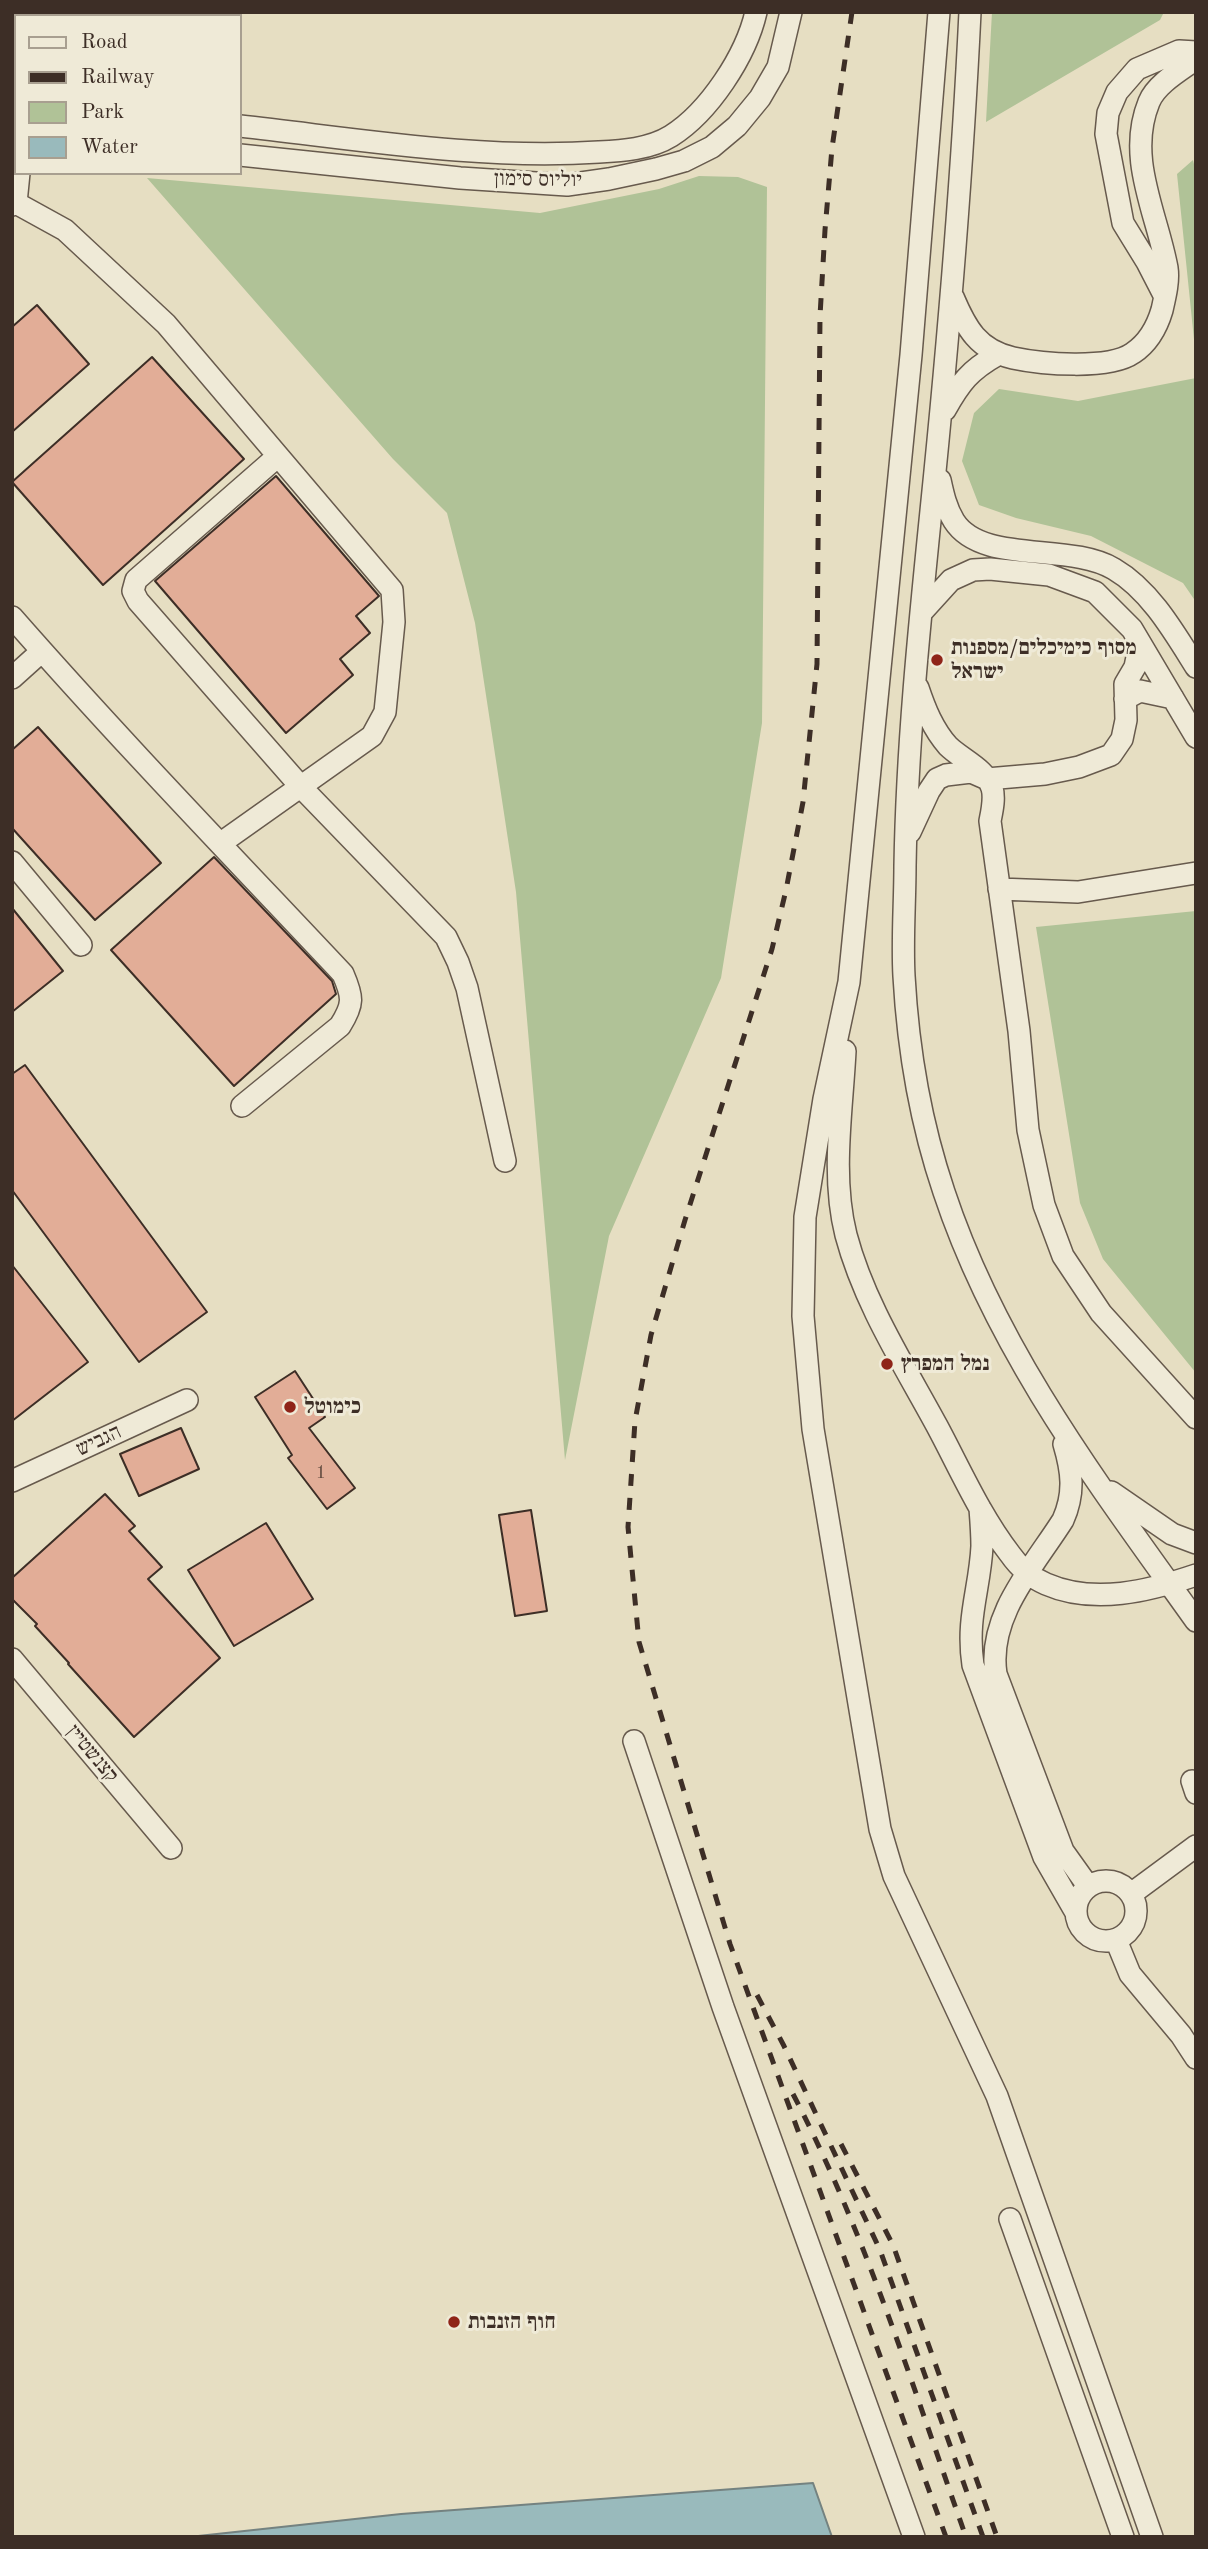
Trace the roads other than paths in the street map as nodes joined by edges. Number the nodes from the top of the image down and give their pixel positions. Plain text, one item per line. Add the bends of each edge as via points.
1 (757, 12) edge
2 (791, 12) edge
3 (939, 12) edge
4 (970, 12) edge
5 (1196, 52) edge
6 (1196, 59) edge
7 (242, 126) edge
8 (242, 155) edge
9 (19, 175) edge
10 (14, 204) edge
11 (952, 295) junction
12 (1165, 297) junction
13 (997, 355) junction
14 (940, 419) junction
15 (278, 456) junction
16 (936, 463) junction
17 (921, 613) junction
18 (12, 617) edge
19 (1140, 643) junction
20 (42, 651) junction
21 (1196, 667) edge
22 (12, 678) edge
23 (915, 679) junction
24 (1173, 698) junction
25 (1125, 699) junction
26 (1196, 737) edge
27 (987, 779) junction
28 (300, 787) junction
29 (906, 840) junction
30 (221, 843) junction
31 (12, 862) edge
32 (1196, 873) edge
33 (999, 889) junction
34 (80, 945) dead end
35 (849, 982) junction
36 (242, 1106) dead end
37 (505, 1161) dead end
38 (187, 1400) dead end
39 (1196, 1418) edge
40 (1060, 1426) junction
41 (12, 1482) edge
42 (1098, 1483) junction
43 (980, 1506) junction
44 (1196, 1544) edge
45 (1029, 1574) junction
46 (1196, 1575) edge
47 (1169, 1584) junction
48 (1196, 1621) edge
49 (12, 1659) edge
50 (634, 1741) dead end
51 (1196, 1846) edge
52 (171, 1848) dead end
53 (1088, 1886) junction
54 (1130, 1894) junction
55 (1075, 1912) junction
56 (1116, 1940) junction
57 (1196, 2059) edge
58 (1010, 2219) dead end
59 (914, 2537) edge
60 (1122, 2537) edge
61 (1152, 2537) edge

1 - 7 street, יוליוס סימון via 736,63 713,96 670,137 646,147 558,155 448,149
2 - 8 street, יוליוס סימון via 778,67 737,126 712,147 656,169 567,184
3 - 35 street via 911,355
4 - 11 street
5 - 12 street via 1179,51 1137,69 1117,92 1108,113 1106,134 1123,223
6 - 12 street via 1150,99 1143,124 1140,160 1167,270
9 - 10 street
10 - 15 street via 65,230 166,324
11 - 13 street via 965,325
11 - 14 street
12 - 13 street via 1159,321 1132,354 1073,364
13 - 14 street via 975,368 958,386
14 - 16 street
15 - 28 street via 392,590 394,621 385,712 372,736
15 - 28 street via 136,579 133,591
16 - 17 street
16 - 21 street via 946,506 965,533 994,547 1083,556 1112,568 1139,587
17 - 19 street via 951,580 973,570 1049,575 1095,592
17 - 23 street
18 - 20 street
19 - 24 street
19 - 25 street via 1135,667 1125,684
20 - 22 street
20 - 30 street
23 - 27 street via 939,735
23 - 29 street
24 - 25 street via 1140,691
24 - 26 street
25 - 27 street via 1122,739 1111,755 1045,774
27 - 29 street via 957,772 937,779
27 - 33 street via 992,788 990,821
28 - 30 street
28 - 37 street via 446,937 467,988
29 - 40 street via 904,974 915,1071 929,1139 943,1189 987,1301 1029,1380
30 - 36 street via 343,974 352,995 340,1026
31 - 34 street
32 - 33 street via 1078,892
33 - 39 street via 1028,1130 1044,1205 1063,1256 1101,1313
35 - 43 street via 839,1173 846,1234 865,1289
35 - 61 street via 811,1177 803,1316 813,1429 880,1829 894,1876 997,2096
38 - 41 street, הגביש
40 - 42 street
40 - 45 street via 1073,1484 1070,1506
42 - 44 street via 1172,1534
42 - 47 street
43 - 45 street via 1012,1557
43 - 55 street via 982,1548 971,1618 973,1665 1044,1857
45 - 47 street via 1059,1589 1091,1595
45 - 53 street via 1011,1601 996,1639 996,1674 1063,1850
46 - 47 street
47 - 48 street
49 - 52 street, קצנשטיין
50 - 59 street via 723,2007
51 - 54 street
53 - 54 street via 1107,1881
53 - 55 street
54 - 56 street via 1134,1921
55 - 56 street via 1087,1935 1106,1942
56 - 57 street via 1130,1974
58 - 60 street

